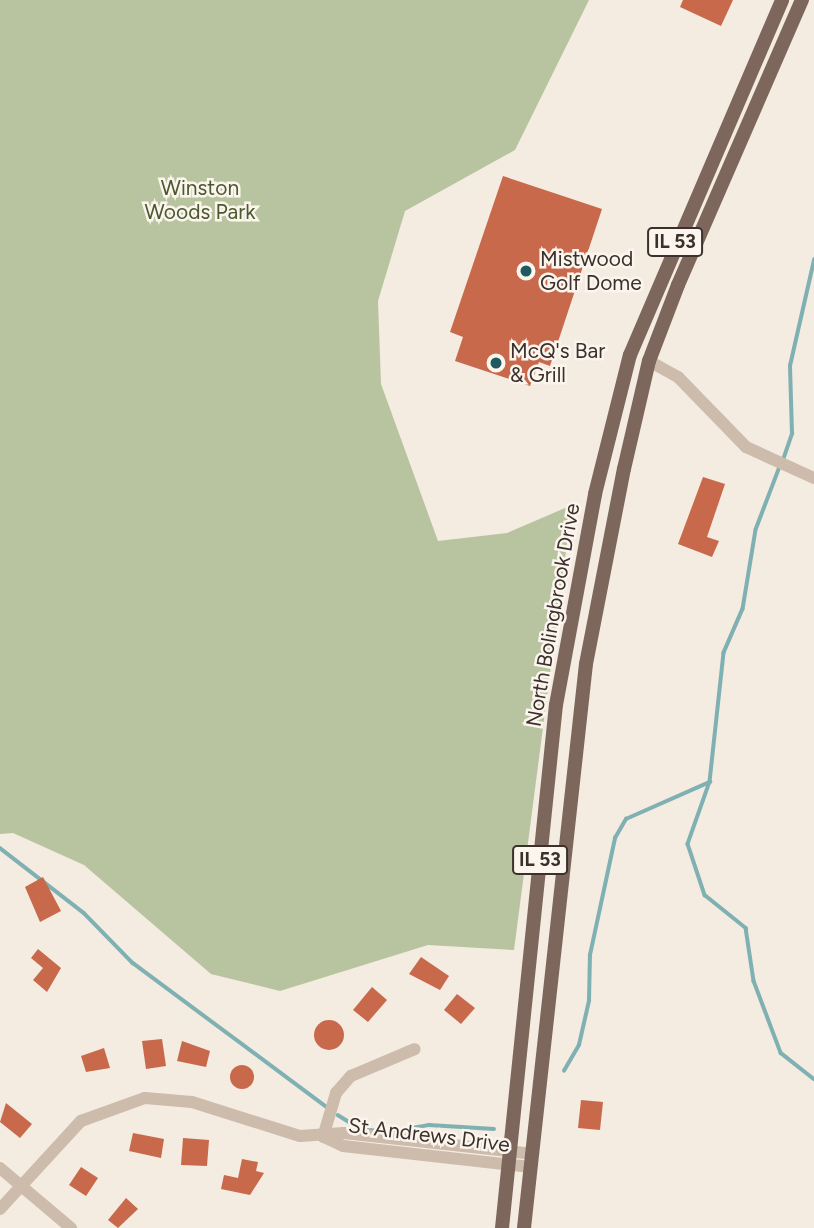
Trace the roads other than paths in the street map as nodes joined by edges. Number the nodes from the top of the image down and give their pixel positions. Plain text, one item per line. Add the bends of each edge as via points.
1 (782, 0) edge
2 (802, 0) edge
3 (649, 362) junction
4 (814, 478) edge
5 (415, 1049) dead end
6 (323, 1137) junction
7 (510, 1158) junction
8 (532, 1160) junction
9 (0, 1168) edge
10 (20, 1186) junction
11 (0, 1209) edge
12 (71, 1228) edge
13 (502, 1228) edge
14 (524, 1228) edge

1 - 7 main road, North Bolingbrook Drive / IL 53 via 630,355 595,494 556,705
2 - 3 main road, North Bolingbrook Drive / IL 53
3 - 4 street via 678,377 727,430 768,462
3 - 8 main road, North Bolingbrook Drive / IL 53 via 586,664
5 - 6 street via 351,1076 336,1093
6 - 7 street, St Andrews Drive via 344,1133
6 - 10 street, St Andrews Drive via 265,1129 176,1099 127,1101 74,1126
7 - 8 street, St Andrews Drive
7 - 13 main road, North Bolingbrook Drive / IL 53
8 - 14 main road, North Bolingbrook Drive / IL 53
9 - 10 street
10 - 11 street, St Andrews Drive
10 - 12 street

